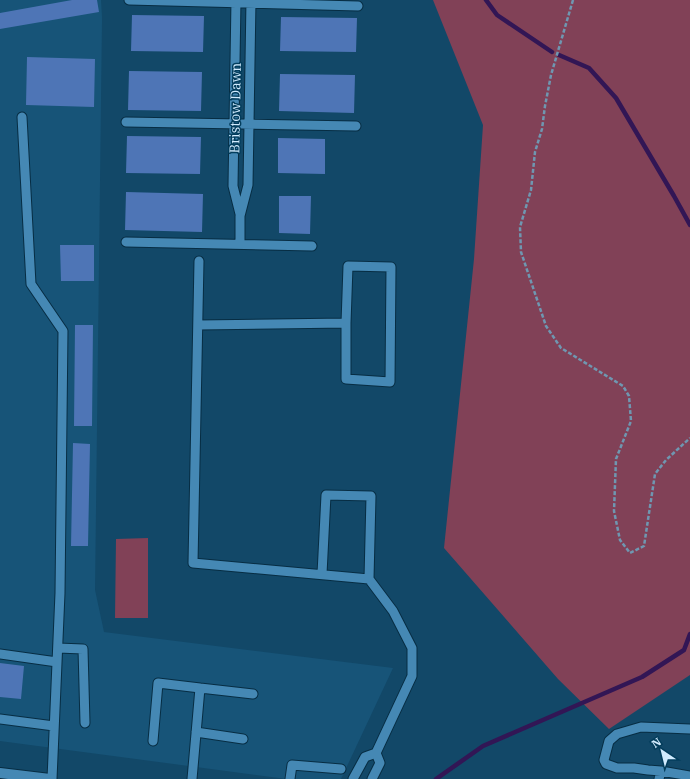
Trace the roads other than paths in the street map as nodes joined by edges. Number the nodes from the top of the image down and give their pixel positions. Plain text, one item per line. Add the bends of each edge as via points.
1 (130, 0) edge
2 (236, 1) edge
3 (251, 2) edge
4 (358, 6) dead end
5 (22, 117) dead end
6 (126, 122) dead end
7 (234, 124) junction
8 (249, 124) junction
9 (356, 126) dead end
10 (240, 216) junction
11 (126, 242) dead end
12 (240, 244) junction
13 (312, 246) dead end
14 (199, 261) dead end
15 (346, 323) junction
16 (198, 325) junction
17 (322, 574) junction
18 (369, 579) junction
19 (58, 648) junction
20 (0, 654) edge
21 (57, 662) junction
22 (200, 688) junction
23 (253, 694) dead end
24 (0, 719) edge
25 (85, 723) dead end
26 (54, 726) junction
27 (690, 729) edge
28 (196, 732) junction
29 (243, 739) dead end
30 (153, 741) dead end
31 (376, 753) junction
32 (341, 769) dead end
33 (0, 774) edge
34 (660, 775) edge
35 (690, 776) edge
36 (51, 779) edge
37 (192, 779) edge
38 (290, 779) edge
39 (353, 779) edge
40 (372, 779) edge

1 - 2 lane
2 - 3 lane
2 - 7 lane, Bristow Dawn
3 - 4 lane
3 - 8 lane, Bristow Dawn
5 - 19 lane via 31,284 63,331
6 - 7 lane
7 - 8 lane
7 - 10 lane, Bristow Dawn via 233,186
8 - 9 lane
8 - 10 lane, Bristow Dawn via 248,184
10 - 12 lane, Bristow Dawn
11 - 12 lane
12 - 13 lane
14 - 16 lane
15 - 15 lane via 346,379 390,382 392,267 348,266
15 - 16 lane
16 - 17 lane via 193,564
17 - 18 lane
17 - 18 lane via 326,494 371,496
18 - 31 lane via 393,611 412,648 412,676
19 - 21 lane
19 - 25 lane via 83,649
20 - 21 lane
21 - 26 lane
22 - 23 lane
22 - 28 lane
22 - 30 lane via 158,684
24 - 26 lane
26 - 36 lane
27 - 34 lane via 641,727 616,734 609,741 604,760 606,764 617,768 648,770
28 - 29 lane
28 - 37 lane
31 - 39 lane via 365,757
31 - 40 lane via 380,763
32 - 38 lane via 292,765
33 - 36 main road
34 - 35 lane

